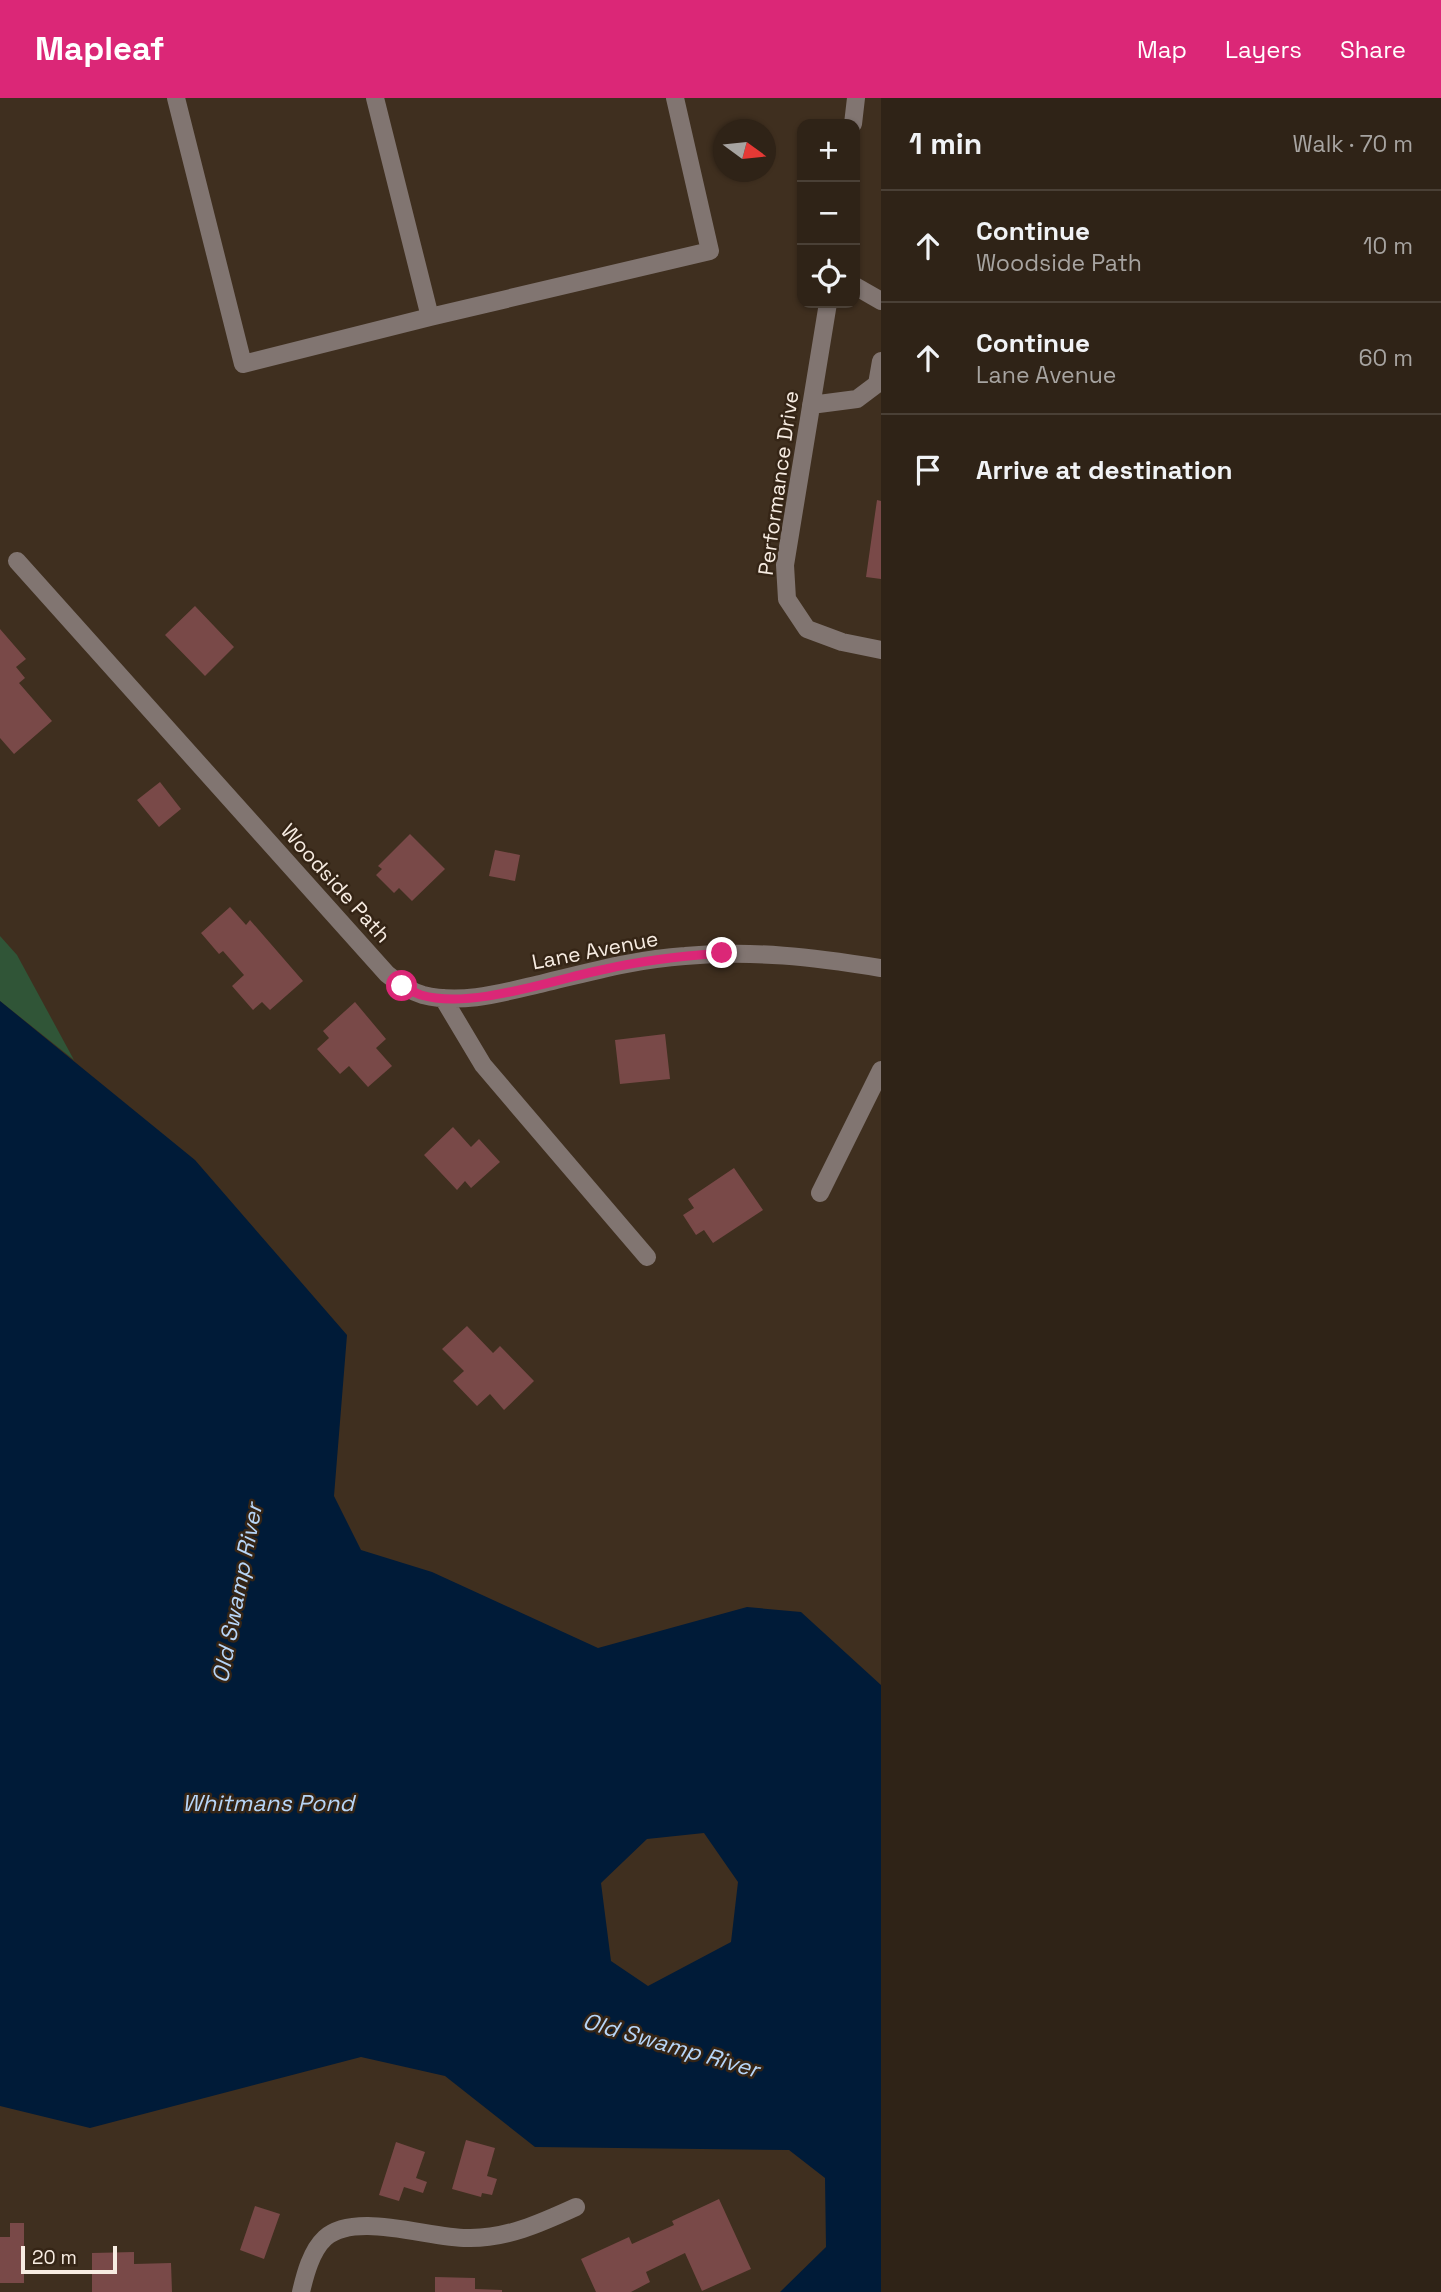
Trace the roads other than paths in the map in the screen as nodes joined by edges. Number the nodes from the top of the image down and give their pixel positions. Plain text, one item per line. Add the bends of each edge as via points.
1 (176, 98) edge
2 (375, 98) edge
3 (675, 98) edge
4 (856, 98) edge
5 (854, 119) edge
6 (860, 289) edge
7 (881, 301) edge
8 (827, 308) edge
9 (430, 317) junction
10 (881, 361) edge
11 (811, 405) junction
12 (17, 561) dead end
13 (881, 650) edge
14 (881, 968) edge
15 (443, 998) junction
16 (881, 1070) edge
17 (820, 1193) dead end
18 (647, 1257) dead end
19 (576, 2207) dead end
20 (301, 2292) edge

1 - 9 street via 243,363
2 - 9 street
3 - 9 street via 710,251
4 - 5 street
6 - 7 street
8 - 11 street, Performance Drive
10 - 11 street via 877,384 858,400
11 - 13 street, Performance Drive via 785,565 787,599 807,629
12 - 15 street, Woodside Path via 387,974 422,995
14 - 15 street, Lane Avenue via 762,953 681,956 490,995
15 - 18 street via 483,1065
16 - 17 street
19 - 20 street via 532,2227 468,2238 347,2226 323,2240

